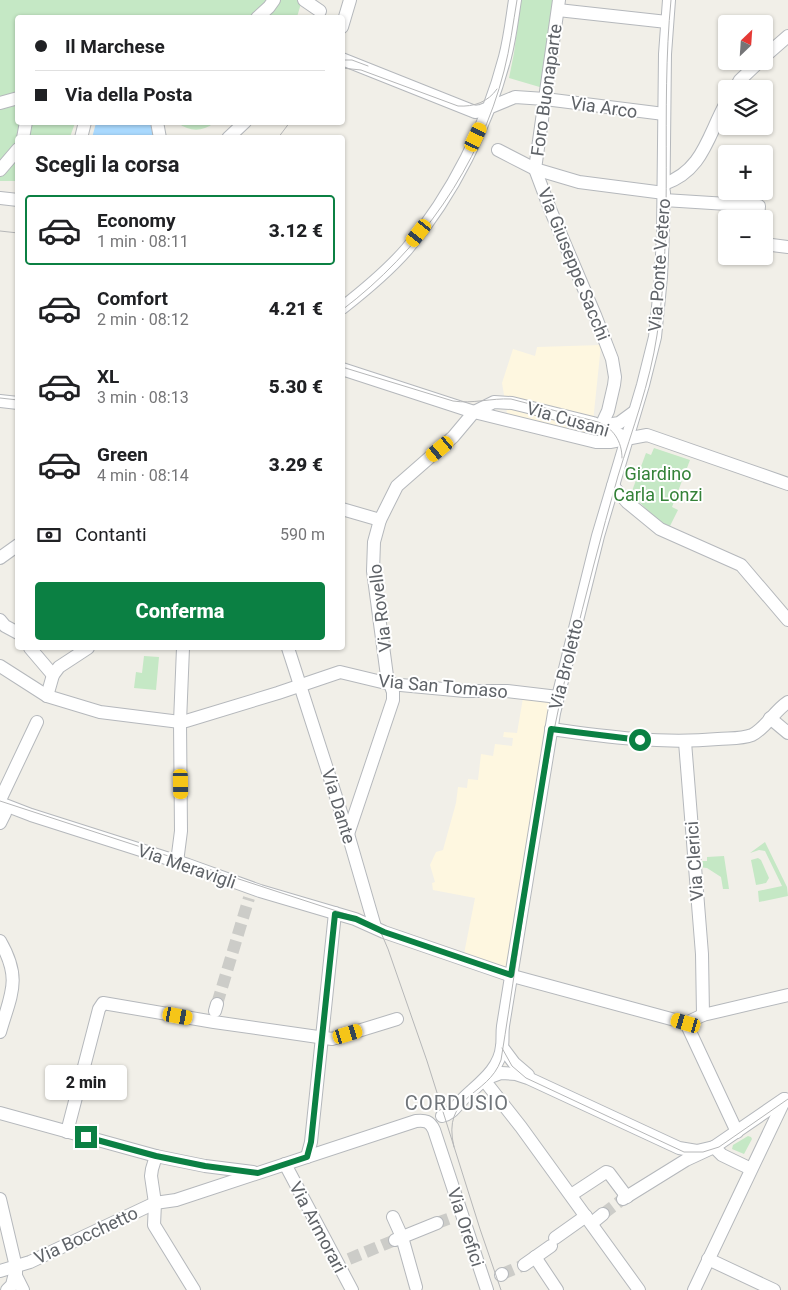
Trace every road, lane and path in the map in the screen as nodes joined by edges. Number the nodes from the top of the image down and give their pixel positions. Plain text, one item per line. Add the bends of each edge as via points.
1 (274, 0) edge
2 (304, 0) edge
3 (350, 0) edge
4 (515, 0) edge
5 (669, 0) edge
6 (558, 5) edge
7 (321, 10) edge
8 (260, 15) edge
9 (345, 17) edge
10 (667, 22) junction
11 (788, 36) edge
12 (773, 49) edge
13 (345, 60) edge
14 (751, 70) edge
15 (500, 76) junction
16 (740, 80) edge
17 (515, 97) junction
18 (15, 99) edge
19 (544, 99) junction
20 (0, 103) edge
21 (490, 107) junction
22 (664, 114) junction
23 (718, 119) edge
24 (242, 125) edge
25 (231, 135) edge
26 (498, 150) dead end
27 (15, 153) edge
28 (535, 169) junction
29 (0, 170) edge
30 (664, 192) junction
31 (0, 198) edge
32 (15, 200) edge
33 (759, 210) edge
34 (773, 245) edge
35 (788, 246) edge
36 (345, 306) edge
37 (345, 370) edge
38 (0, 401) edge
39 (15, 403) edge
40 (474, 412) junction
41 (634, 412) junction
42 (601, 426) junction
43 (627, 438) junction
44 (788, 484) edge
45 (613, 486) junction
46 (345, 510) edge
47 (380, 520) junction
48 (15, 547) edge
49 (0, 558) edge
50 (788, 620) edge
51 (2, 625) edge
52 (15, 632) edge
53 (32, 650) edge
54 (85, 650) edge
55 (184, 650) edge
56 (289, 650) edge
57 (0, 666) edge
58 (53, 675) junction
59 (390, 684) junction
60 (301, 685) junction
61 (47, 696) junction
62 (558, 697) junction
63 (788, 702) edge
64 (770, 718) junction
65 (37, 722) dead end
66 (183, 722) junction
67 (551, 729) junction
68 (788, 733) edge
69 (685, 742) junction
70 (0, 802) edge
71 (0, 823) edge
72 (348, 834) junction
73 (177, 862) junction
74 (335, 914) junction
75 (375, 927) junction
76 (0, 942) edge
77 (511, 975) junction
78 (788, 995) edge
79 (703, 1015) junction
80 (396, 1019) dead end
81 (686, 1023) junction
82 (0, 1032) edge
83 (322, 1038) junction
84 (502, 1045) junction
85 (484, 1080) junction
86 (543, 1084) junction
87 (786, 1098) edge
88 (0, 1113) edge
89 (437, 1120) junction
90 (67, 1132) junction
91 (737, 1132) junction
92 (714, 1147) junction
93 (156, 1156) junction
94 (307, 1157) junction
95 (285, 1164) junction
96 (751, 1169) junction
97 (258, 1173) junction
98 (571, 1195) junction
99 (0, 1199) edge
100 (155, 1203) junction
101 (603, 1214) tunnel mouth
102 (393, 1217) dead end
103 (589, 1219) junction
104 (437, 1223) tunnel mouth
105 (398, 1239) junction
106 (708, 1259) junction
107 (16, 1267) junction
108 (0, 1271) edge
109 (416, 1288) dead end
110 (7, 1290) edge
111 (23, 1290) edge
112 (194, 1290) edge
113 (352, 1290) edge
114 (487, 1290) edge
115 (558, 1290) edge
116 (639, 1290) edge
117 (694, 1290) edge
118 (774, 1290) edge

1 - 8 street
2 - 7 street
3 - 9 street
4 - 15 street
5 - 10 street, Via Ponte Vetero
6 - 10 street
6 - 19 street, Foro Buonaparte
10 - 22 street, Via Ponte Vetero
11 - 12 street
13 - 21 street via 475,112
14 - 16 street
15 - 17 street
15 - 21 street
17 - 19 street, Via Arco
17 - 21 street
18 - 20 street
19 - 22 street, Via Arco
19 - 28 street, Foro Buonaparte
21 - 36 street via 435,213 406,250
22 - 30 street, Via Ponte Vetero
23 - 30 street via 697,162
24 - 25 street
26 - 28 street, Foro Buonaparte
27 - 29 street
28 - 30 street via 579,182
28 - 42 street, Via Giuseppe Sacchi via 612,359 614,385
30 - 33 street via 759,206
30 - 41 street, Via Ponte Vetero via 655,337
31 - 32 street
34 - 35 street
37 - 40 street, Via Cusani
38 - 39 street
40 - 42 street, Via Cusani via 494,402 512,403
40 - 43 street, Via Cusani via 596,442
40 - 47 street, Via Rovello via 453,437 397,486
41 - 42 street via 619,423
41 - 43 street, Via Ponte Vetero
42 - 43 street, Via Cusani
43 - 44 street via 647,435
43 - 45 street, Via Broletto
45 - 50 street via 660,529 741,565
45 - 62 street, Via Broletto
46 - 47 street
47 - 59 street, Via Rovello via 374,542 373,571
48 - 49 street
51 - 52 street
53 - 58 street
54 - 58 street via 59,667
55 - 66 street
56 - 60 street, Via Dante
57 - 61 street
58 - 61 street
59 - 60 street, Via San Tomaso via 340,672
59 - 62 street, Via San Tomaso
59 - 72 street, Via Rovello via 393,700
60 - 66 street
60 - 72 street, Via Dante
61 - 66 street via 100,712
62 - 67 street, Via Broletto
63 - 64 street
64 - 68 street
64 - 69 street via 758,730 744,737
65 - 70 street
66 - 73 street via 181,831
67 - 69 street via 624,739
67 - 77 street, Via Broletto
69 - 79 street, Via Clerici via 702,954
70 - 71 street via 5,813
70 - 73 street, Via Meravigli
72 - 75 street, Via Dante
73 - 74 street, Via Meravigli
74 - 75 street, Via Meravigli
74 - 83 street
75 - 77 street, Via Meravigli
76 - 82 street via 14,976
77 - 81 street, Via Meravigli
77 - 84 street, Via Broletto
78 - 79 street
79 - 81 street
80 - 83 street via 332,1039
81 - 91 street
83 - 90 street via 103,1003
83 - 94 street
84 - 85 street, Via Broletto via 495,1065
84 - 86 street via 521,1070
85 - 86 street via 510,1073
85 - 89 street via 454,1110
85 - 98 street
86 - 92 street via 679,1148 697,1151
87 - 91 street
87 - 96 street
88 - 90 street
89 - 94 street, Via Bocchetto via 416,1121
89 - 114 street, Via Orefici via 456,1216
90 - 93 street
91 - 92 street
92 - 96 street via 722,1155
92 - 98 street via 686,1160 625,1198 606,1172
93 - 97 street
93 - 100 street via 151,1176
94 - 95 street, Via Bocchetto
95 - 97 street, Via Bocchetto
95 - 113 street, Via Armorari via 343,1261
96 - 106 street
97 - 100 street, Via Bocchetto via 176,1200
98 - 103 street
99 - 107 street
100 - 107 street, Via Bocchetto
100 - 112 street via 154,1225
101 - 103 street
102 - 105 street
103 - 115 street via 530,1261
103 - 116 street
104 - 105 street
105 - 109 street
106 - 117 street
106 - 118 street
107 - 108 street, Via Bocchetto
107 - 110 street via 12,1285
107 - 111 street via 16,1276

